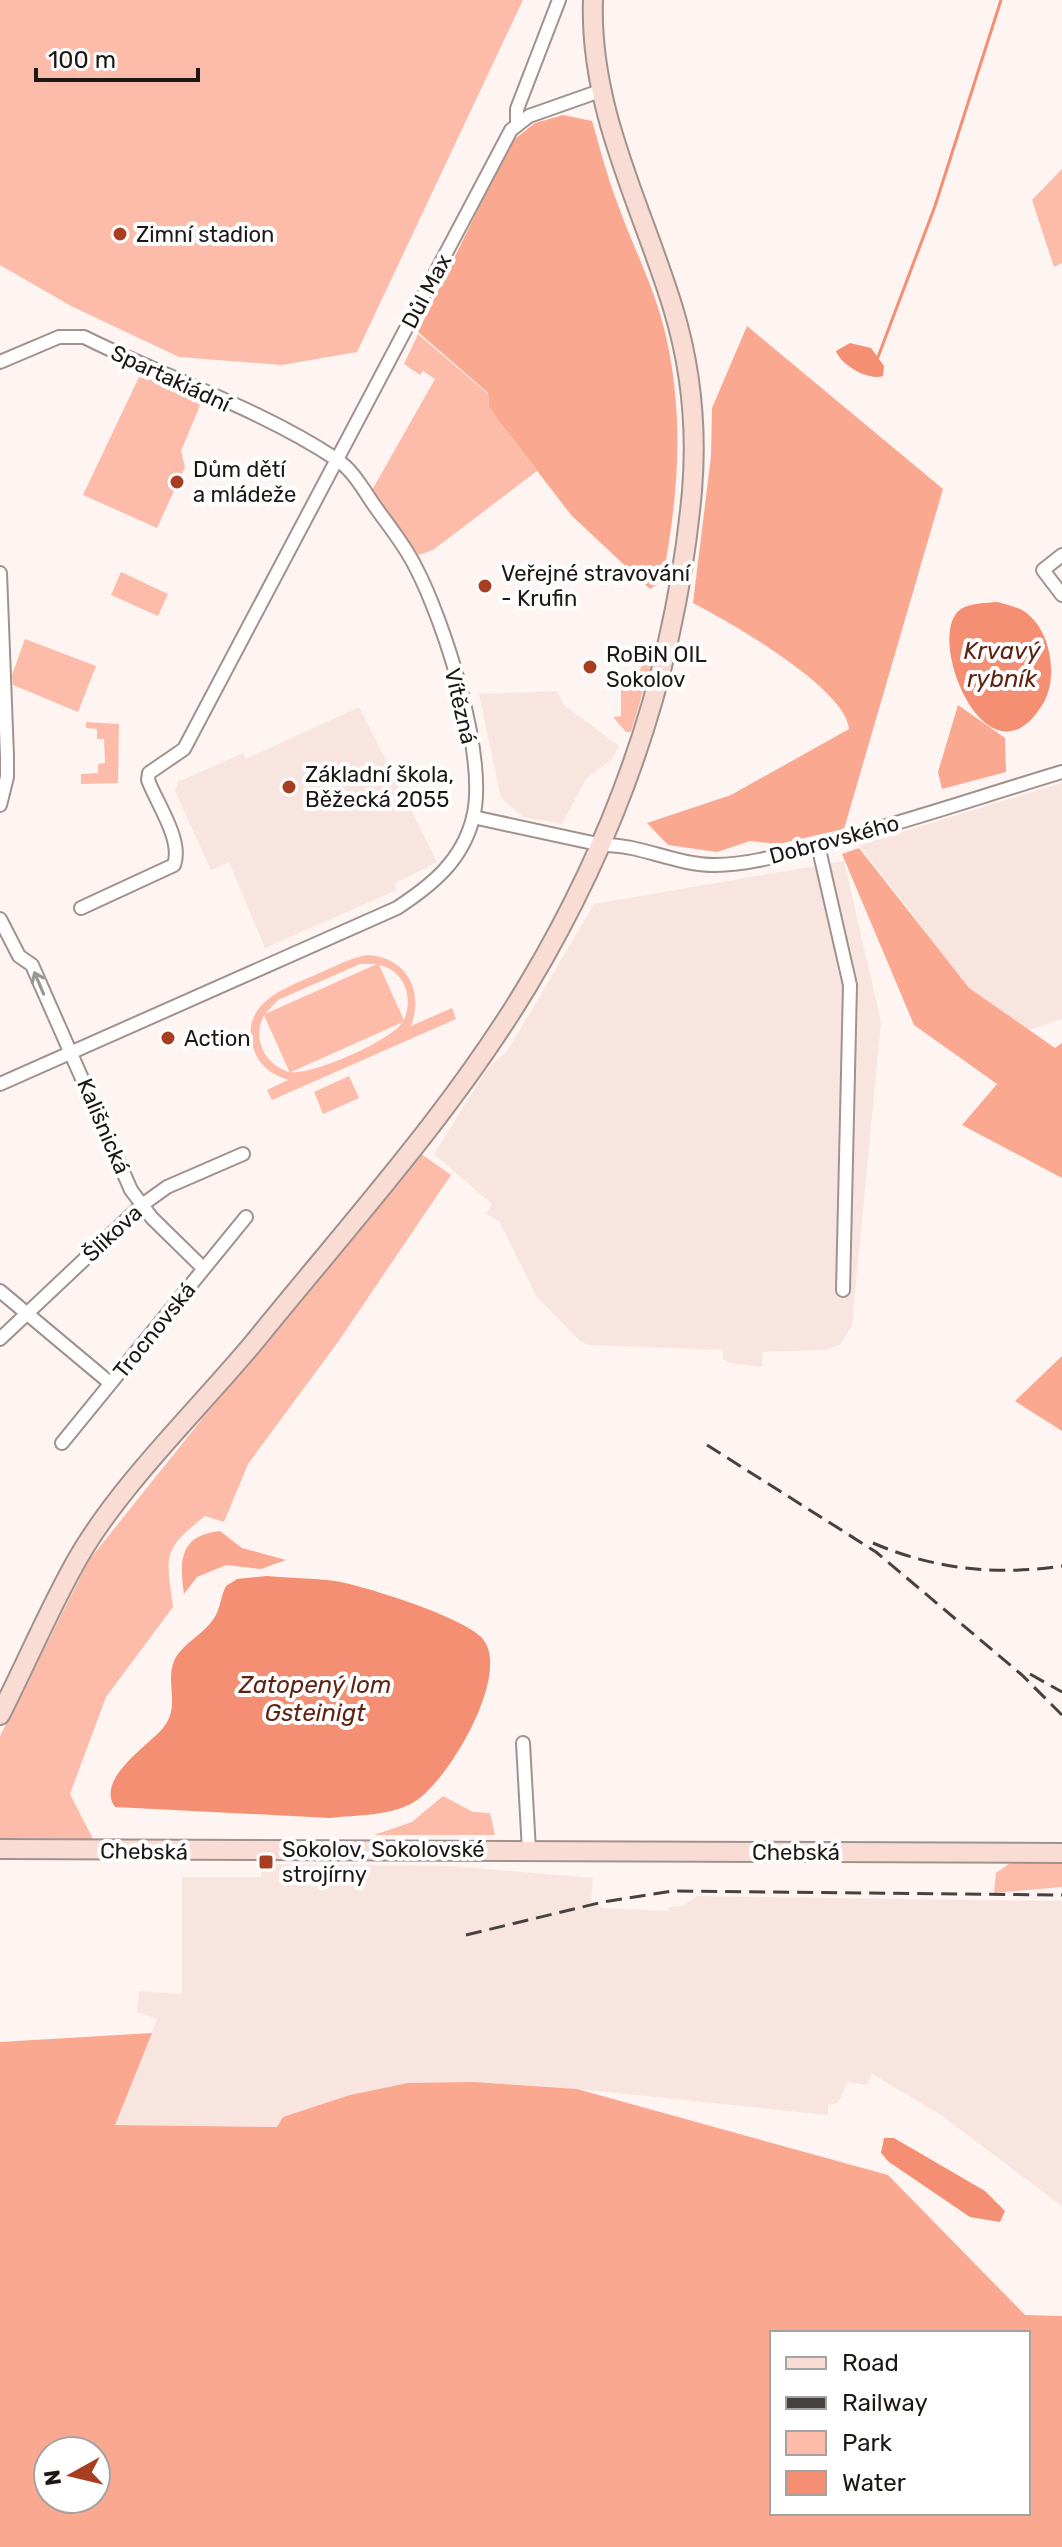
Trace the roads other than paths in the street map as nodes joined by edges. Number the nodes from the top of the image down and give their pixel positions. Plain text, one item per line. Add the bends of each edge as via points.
1 (559, 0) edge
2 (593, 0) edge
3 (600, 91) junction
4 (517, 125) junction
5 (0, 362) edge
6 (337, 459) junction
7 (1062, 555) edge
8 (0, 573) edge
9 (1062, 595) edge
10 (1, 642) edge
11 (1062, 772) edge
12 (0, 805) edge
13 (473, 817) junction
14 (602, 845) junction
15 (818, 845) junction
16 (81, 908) dead end
17 (0, 919) edge
18 (70, 1054) junction
19 (0, 1084) edge
20 (243, 1154) dead end
21 (142, 1205) junction
22 (246, 1217) dead end
23 (203, 1268) junction
24 (843, 1290) dead end
25 (0, 1291) edge
26 (27, 1313) junction
27 (0, 1339) edge
28 (110, 1383) junction
29 (62, 1443) dead end
30 (0, 1715) edge
31 (523, 1743) dead end
32 (0, 1849) edge
33 (529, 1851) junction
34 (1062, 1853) edge

1 - 4 street, Důl Max via 517,109
2 - 3 main road
3 - 4 street
3 - 14 main road via 675,313 690,387 693,454 677,612 638,752
4 - 6 street, Důl Max
5 - 6 street, Spartakiádní via 59,337 84,337
6 - 13 street, Vítězná via 353,473 409,555 435,609 472,755
6 - 16 street via 184,749 149,773 178,855 174,865
7 - 9 street via 1043,570
8 - 10 street
10 - 12 street via 7,777
11 - 15 street, Dobrovského
13 - 14 street, Dobrovského
13 - 18 street, Vítězná via 450,866 397,908
14 - 15 street, Dobrovského via 622,844 688,863 717,865
14 - 30 main road via 526,988 433,1122 79,1556
15 - 24 street via 850,985
18 -> 17 street, Kališnická via 32,965 19,956
18 - 19 street, Vítězná
18 - 21 street, Kališnická
20 - 21 street, Šlikova via 167,1187
21 - 23 street, Kališnická
21 - 26 street, Šlikova
22 - 23 street, Trocnovská
23 - 28 street, Trocnovská
25 - 26 street
26 - 27 street, Šlikova
26 - 28 street
28 - 29 street, Trocnovská
31 - 33 street
32 - 33 main road, Chebská
33 - 34 main road, Chebská

